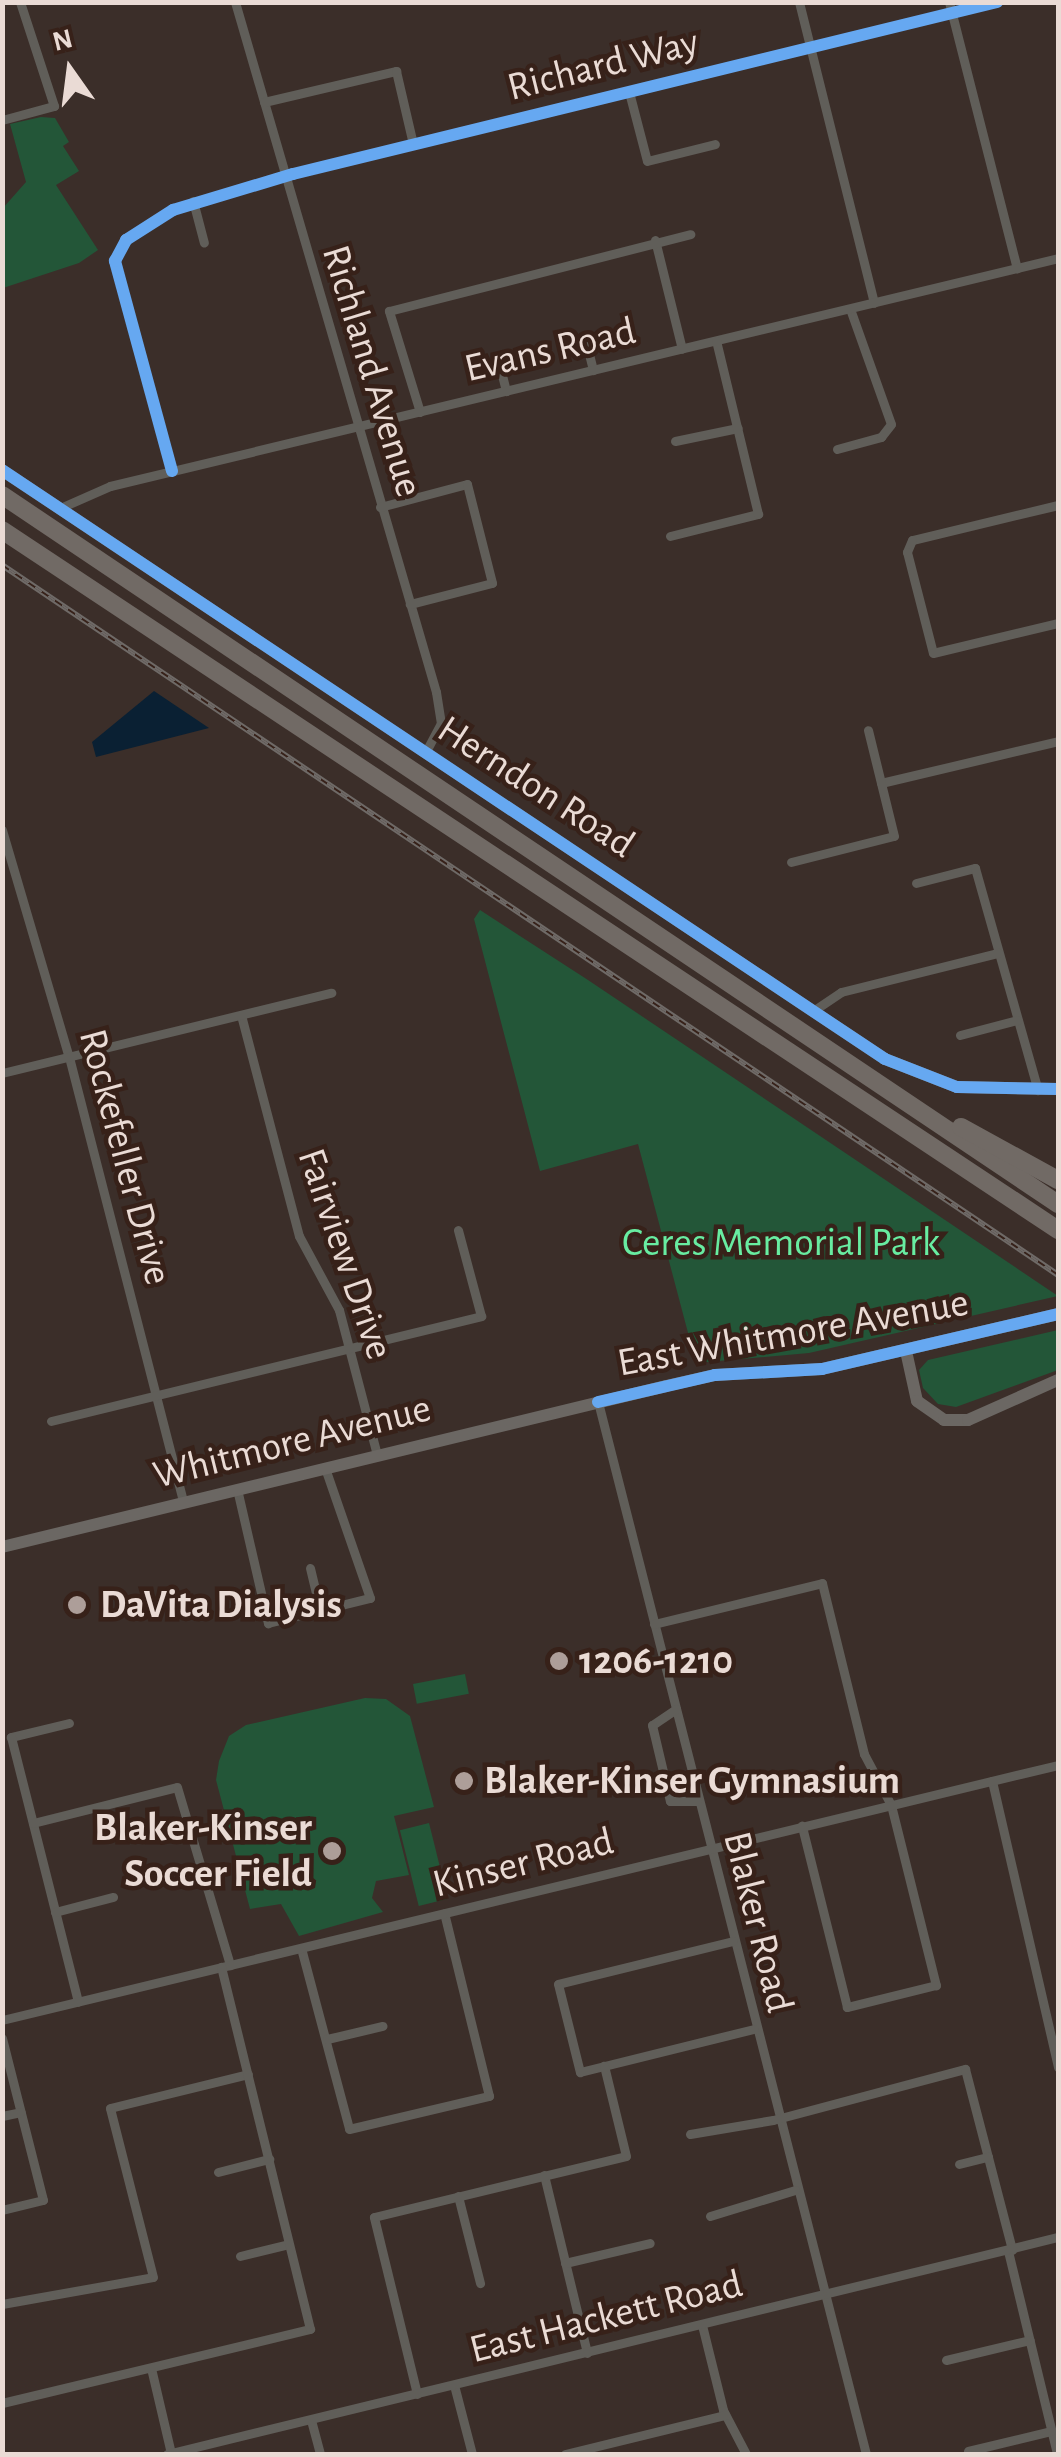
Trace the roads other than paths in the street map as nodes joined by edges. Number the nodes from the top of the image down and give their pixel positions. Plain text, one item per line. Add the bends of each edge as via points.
1 (20, 2) edge
2 (236, 2) edge
3 (799, 2) edge
4 (997, 2) edge
5 (950, 8) edge
6 (811, 49) junction
7 (629, 92) junction
8 (264, 102) junction
9 (2, 120) edge
10 (413, 144) junction
11 (715, 144) dead end
12 (284, 177) junction
13 (194, 201) junction
14 (690, 234) dead end
15 (655, 240) junction
16 (204, 244) dead end
17 (1058, 258) edge
18 (1017, 268) junction
19 (874, 303) junction
20 (850, 308) junction
21 (716, 341) junction
22 (587, 346) dead end
23 (682, 349) junction
24 (500, 366) dead end
25 (592, 370) junction
26 (506, 391) junction
27 (420, 412) junction
28 (358, 427) junction
29 (738, 428) junction
30 (674, 442) dead end
31 (837, 449) dead end
32 (2, 470) edge
33 (172, 471) junction
34 (2, 494) edge
35 (1058, 505) edge
36 (380, 507) junction
37 (60, 508) junction
38 (2, 530) edge
39 (670, 536) dead end
40 (410, 604) junction
41 (1058, 623) edge
42 (868, 730) dead end
43 (1058, 742) edge
44 (425, 753) junction
45 (882, 783) junction
46 (2, 830) edge
47 (791, 862) dead end
48 (916, 882) dead end
49 (998, 953) junction
50 (331, 993) dead end
51 (813, 1011) junction
52 (241, 1015) junction
53 (1017, 1020) junction
54 (960, 1035) dead end
55 (69, 1057) junction
56 (2, 1074) edge
57 (873, 1078) junction
58 (1058, 1088) edge
59 (1038, 1091) junction
60 (1058, 1180) edge
61 (1058, 1204) edge
62 (458, 1230) dead end
63 (1058, 1230) edge
64 (1058, 1314) edge
65 (348, 1348) junction
66 (906, 1351) junction
67 (1058, 1380) edge
68 (156, 1395) junction
69 (598, 1402) junction
70 (51, 1421) dead end
71 (377, 1455) junction
72 (326, 1468) junction
73 (237, 1488) junction
74 (183, 1501) junction
75 (2, 1546) edge
76 (310, 1568) dead end
77 (320, 1610) junction
78 (654, 1624) junction
79 (676, 1709) junction
80 (69, 1722) dead end
81 (1058, 1765) edge
82 (992, 1781) junction
83 (698, 1801) junction
84 (890, 1805) junction
85 (32, 1823) junction
86 (802, 1826) junction
87 (710, 1849) junction
88 (113, 1897) dead end
89 (55, 1912) junction
90 (444, 1913) junction
91 (733, 1941) junction
92 (300, 1948) junction
93 (226, 1966) junction
94 (78, 2002) junction
95 (2, 2020) edge
96 (382, 2026) dead end
97 (754, 2029) junction
98 (2, 2038) edge
99 (327, 2039) junction
100 (604, 2066) junction
101 (1058, 2068) edge
102 (248, 2074) junction
103 (21, 2112) junction
104 (2, 2116) edge
105 (776, 2118) junction
106 (690, 2134) dead end
107 (988, 2157) junction
108 (268, 2159) junction
109 (959, 2164) dead end
110 (218, 2172) dead end
111 (544, 2176) junction
112 (795, 2190) junction
113 (458, 2196) junction
114 (2, 2210) edge
115 (710, 2216) dead end
116 (1058, 2237) edge
117 (650, 2243) dead end
118 (290, 2244) junction
119 (1010, 2250) junction
120 (240, 2256) dead end
121 (565, 2263) junction
122 (480, 2284) dead end
123 (826, 2295) junction
124 (2, 2304) edge
125 (702, 2325) junction
126 (1030, 2340) junction
127 (588, 2353) junction
128 (946, 2360) dead end
129 (151, 2368) junction
130 (454, 2385) junction
131 (417, 2394) junction
132 (2, 2403) edge
133 (725, 2415) junction
134 (311, 2420) junction
135 (1051, 2431) junction
136 (968, 2451) dead end
137 (169, 2454) edge
138 (320, 2454) edge
139 (472, 2454) edge
140 (565, 2454) edge
141 (746, 2454) edge
142 (866, 2454) edge
143 (1057, 2454) edge

1 - 9 street via 54,106
2 - 8 street, Richland Avenue
3 - 6 street
4 - 5 street, Richard Way
5 - 6 street, Richard Way
5 - 18 street
6 - 7 street, Richard Way
6 - 19 street
7 - 10 street, Richard Way
7 - 11 street via 646,161
8 - 10 street via 396,70
8 - 12 street, Richland Avenue
10 - 12 street, Richard Way
12 - 13 street, Richard Way
12 - 28 street, Richland Avenue
13 - 16 street
13 - 33 street, Richard Way via 132,235 116,261
14 - 15 street
15 - 23 street
15 - 27 street via 388,312
17 - 18 street, Evans Road
18 - 19 street, Evans Road
19 - 20 street, Evans Road
20 - 21 street, Evans Road
20 - 31 street via 891,424 881,437
21 - 23 street, Evans Road
21 - 29 street
22 - 25 street
23 - 25 street, Evans Road
24 - 26 street
25 - 26 street, Evans Road
26 - 27 street, Evans Road
27 - 28 street, Evans Road
28 - 33 street, Evans Road
28 - 36 street, Richland Avenue
29 - 30 street
29 - 39 street via 758,514
32 - 37 street, Herndon Road
33 - 37 street, Evans Road via 80,494
34 - 57 highway
35 - 41 street via 908,545 933,653
36 - 40 street, Richland Avenue
36 - 40 street via 466,484 492,582
37 - 44 street, Herndon Road
38 - 63 highway
40 - 44 street, Richland Avenue via 440,712
42 - 45 street
43 - 45 street
44 - 51 street, Herndon Road
45 - 47 street via 894,836
46 - 55 street, Rockefeller Drive
48 - 49 street via 975,868
49 - 51 street via 842,992
49 - 53 street
50 - 52 street
51 - 59 street, Herndon Road via 884,1060 931,1080 988,1092
52 - 55 street
52 - 65 street, Fairview Drive via 299,1236 339,1310
53 - 54 street
53 - 59 street
55 - 56 street
55 - 68 street, Rockefeller Drive
57 - 60 highway
57 - 61 highway
58 - 59 street, Herndon Road
62 - 65 street via 481,1316
64 - 66 street, East Whitmore Avenue
65 - 68 street
65 - 71 street, Fairview Drive
66 - 67 street via 917,1401 944,1420 968,1420
66 - 69 street, East Whitmore Avenue via 802,1371 715,1375
68 - 70 street
68 - 74 street, Rockefeller Drive
69 - 71 street, Whitmore Avenue
69 - 78 street, Blaker Road
71 - 72 street, Whitmore Avenue
72 - 73 street, Whitmore Avenue
72 - 77 street via 370,1598
73 - 74 street, Whitmore Avenue
73 - 77 street via 268,1623
74 - 75 street, Whitmore Avenue
76 - 77 street
78 - 79 street, Blaker Road
78 - 84 street via 822,1582 864,1754
79 - 83 street, Blaker Road
79 - 83 street via 652,1725 670,1801
80 - 85 street via 11,1737
81 - 82 street, Kinser Road
82 - 84 street, Kinser Road
82 - 101 street
83 - 87 street, Blaker Road
84 - 86 street, Kinser Road
84 - 86 street via 936,1984 846,2006
85 - 89 street
85 - 93 street via 177,1787
86 - 87 street, Kinser Road
87 - 90 street, Kinser Road
87 - 91 street, Blaker Road
88 - 89 street
89 - 94 street
90 - 92 street, Kinser Road
90 - 99 street via 489,2096 349,2128
91 - 97 street, Blaker Road
91 - 100 street via 558,1984 580,2072
92 - 93 street, Kinser Road
92 - 99 street
93 - 94 street, Kinser Road
93 - 102 street
94 - 95 street, Kinser Road
96 - 99 street
97 - 100 street
97 - 105 street, Blaker Road
98 - 103 street
100 - 111 street via 626,2156
102 - 108 street
102 - 124 street via 110,2108 153,2278
103 - 104 street
103 - 114 street via 43,2200
105 - 106 street
105 - 107 street via 965,2068
105 - 112 street, Blaker Road
107 - 109 street
107 - 119 street
108 - 110 street
108 - 118 street
111 - 113 street
111 - 121 street
112 - 115 street
112 - 123 street, Blaker Road
113 - 122 street
113 - 131 street via 374,2217
116 - 119 street, East Hackett Road
117 - 121 street
118 - 120 street
118 - 129 street via 310,2329
119 - 123 street, East Hackett Road
119 - 126 street
121 - 127 street
123 - 125 street, East Hackett Road
123 - 142 street, Blaker Road
125 - 127 street, East Hackett Road
125 - 133 street
126 - 128 street
126 - 135 street
127 - 130 street, East Hackett Road
129 - 132 street
129 - 137 street
130 - 131 street, East Hackett Road
130 - 139 street
131 - 134 street, East Hackett Road
133 - 140 street
133 - 141 street
134 - 137 street, East Hackett Road
134 - 138 street
135 - 136 street
135 - 143 street

